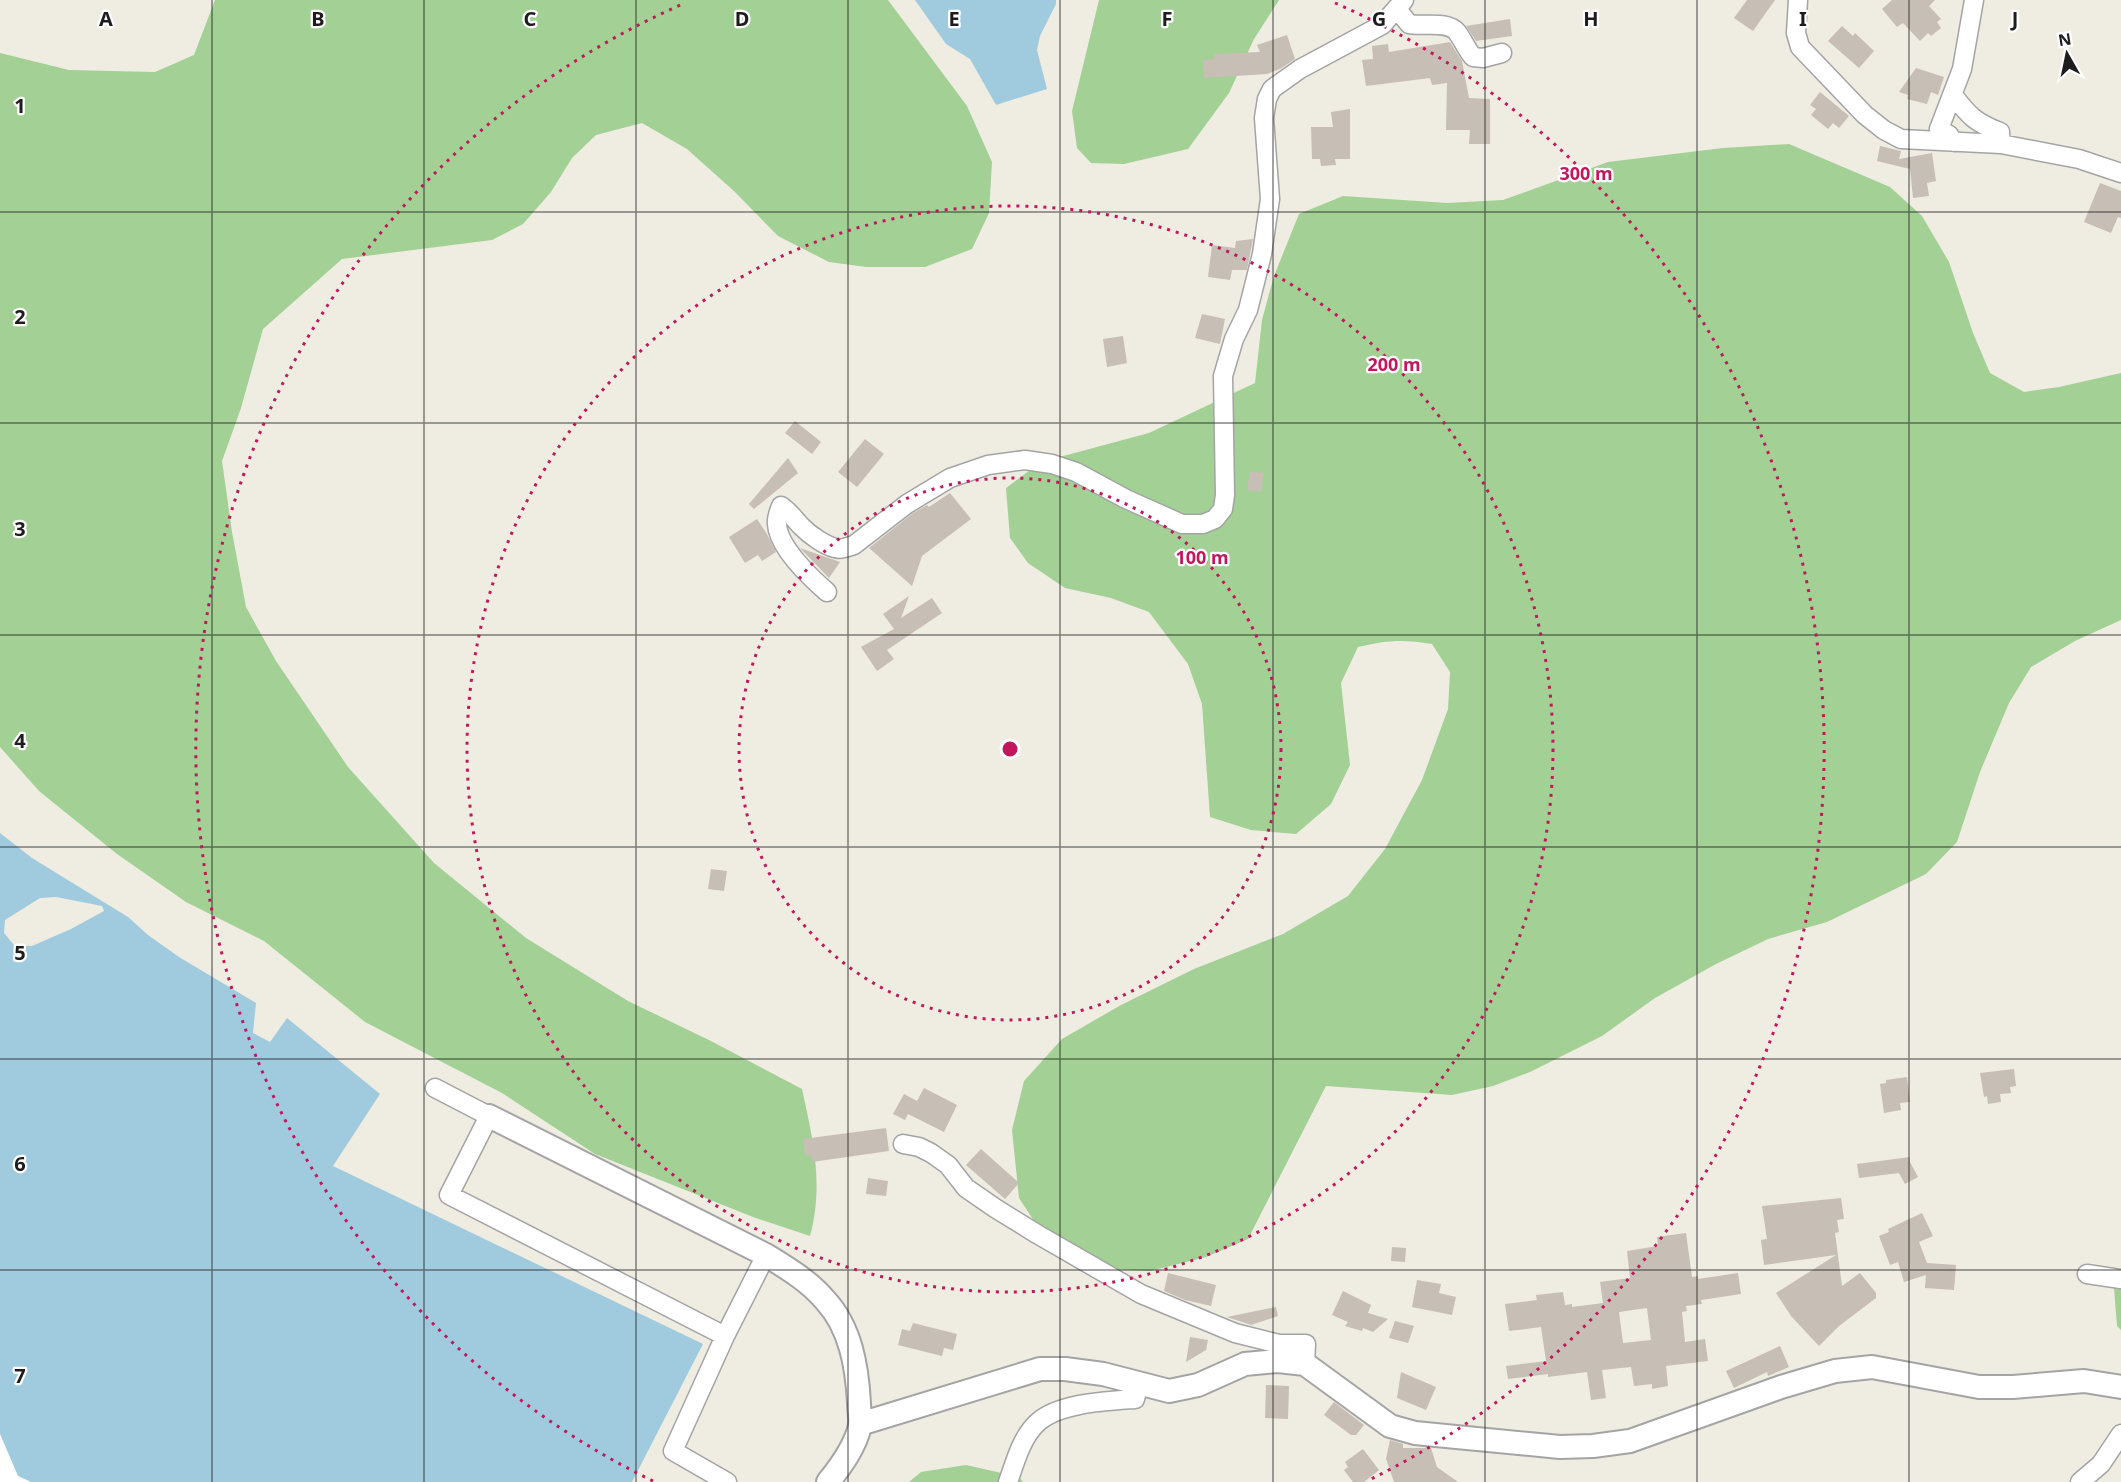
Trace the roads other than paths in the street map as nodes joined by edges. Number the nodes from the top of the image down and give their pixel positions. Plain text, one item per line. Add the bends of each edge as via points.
1 (1798, 0) edge
2 (1974, 0) edge
3 (1401, 4) edge
4 (1502, 53) dead end
5 (1953, 95) junction
6 (1954, 142) junction
7 (2001, 144) junction
8 (2121, 173) edge
9 (827, 592) dead end
10 (435, 1088) dead end
11 (489, 1116) junction
12 (903, 1144) dead end
13 (766, 1255) junction
14 (2087, 1274) dead end
15 (2121, 1280) edge
16 (725, 1336) junction
17 (1305, 1364) junction
18 (1139, 1384) junction
19 (2121, 1387) edge
20 (860, 1424) junction
21 (2121, 1434) edge
22 (727, 1482) edge
23 (828, 1482) edge
24 (1008, 1482) edge
25 (2080, 1482) edge

1 - 6 street via 1796,33 1800,47 1865,115 1901,139
2 - 5 street via 1962,69
3 - 4 street via 1409,24 1452,28 1473,57
3 - 9 street via 1382,25 1300,69 1272,89 1267,99 1264,118 1270,199 1248,310 1233,339 1223,376 1225,495 1223,508 1215,519 1203,524 1182,524 1076,472 1025,460 988,465 950,478 845,548 819,540 781,506 779,534
5 - 6 street via 1939,129
5 - 7 street via 1979,124 2000,132
6 - 7 street
7 - 8 street via 2079,159
10 - 11 street
11 - 13 street
11 - 16 street via 449,1195
12 - 17 street via 931,1153 948,1165 966,1188 994,1208 1141,1294 1235,1333 1279,1344 1306,1344
13 - 16 street
13 - 20 street via 815,1290 838,1316 855,1360
14 - 15 street
16 - 22 street via 673,1450
17 - 18 street via 1278,1360 1245,1365 1198,1385 1169,1391
17 - 19 street via 1390,1426 1415,1433 1560,1447 1630,1441 1792,1384 1835,1371 1872,1367 1979,1387 2084,1381
18 - 20 street via 1103,1374 1040,1369
18 - 24 street via 1135,1399 1092,1402 1053,1413 1036,1424 1020,1450
20 - 23 street via 841,1465
21 - 25 street via 2101,1464

